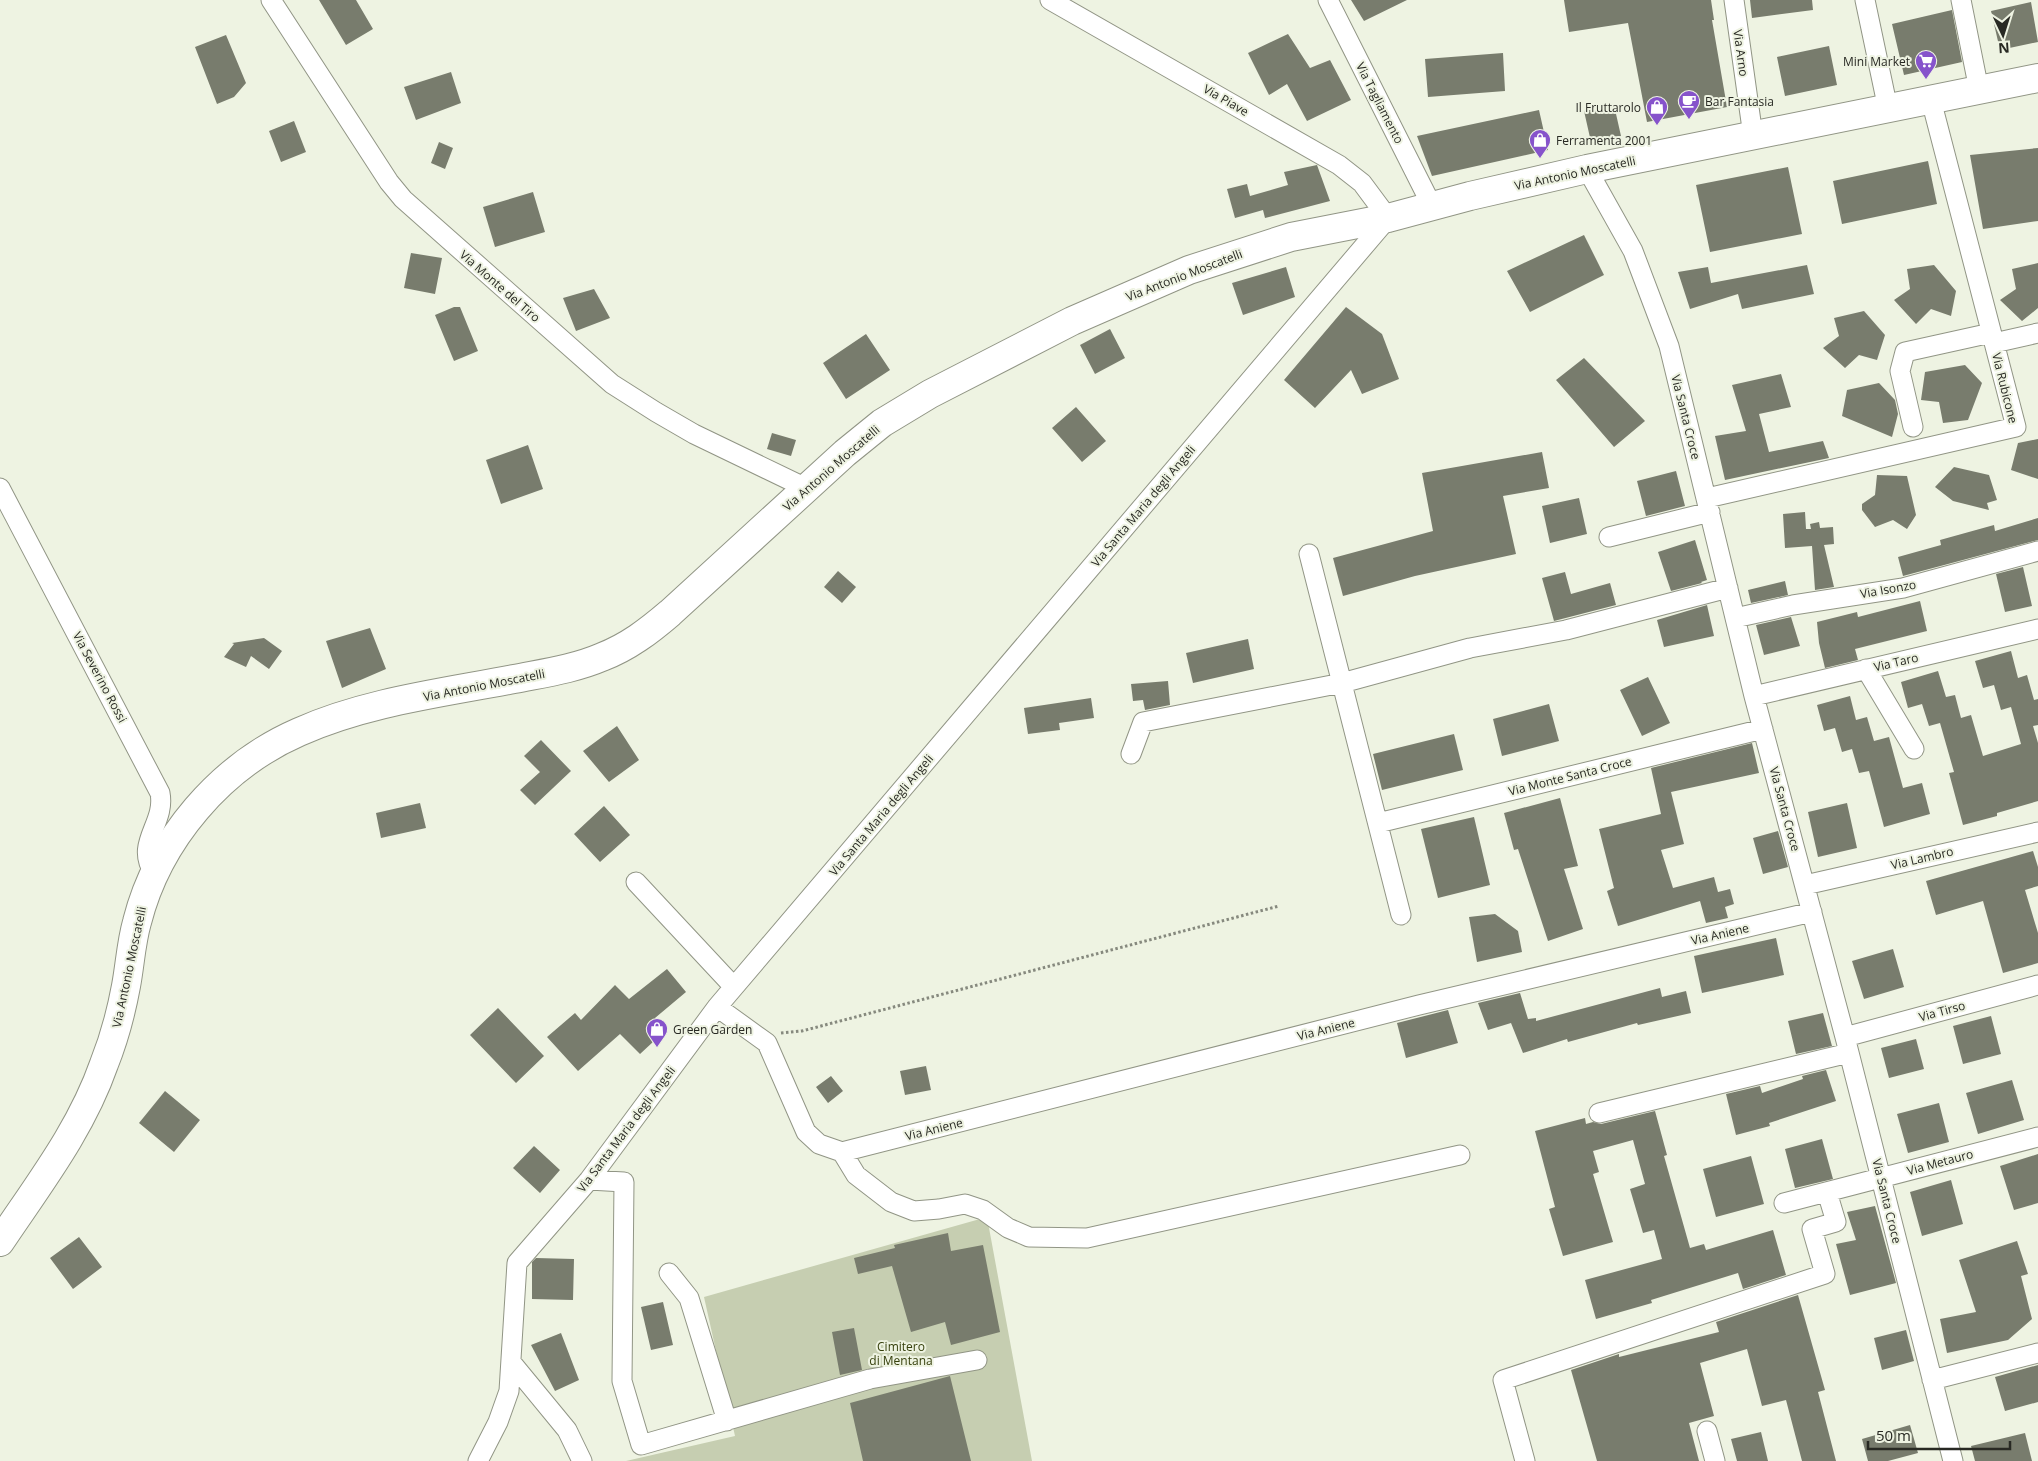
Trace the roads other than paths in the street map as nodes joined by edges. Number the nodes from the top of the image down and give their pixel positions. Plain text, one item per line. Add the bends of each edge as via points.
1 (271, 0) edge
2 (1050, 0) edge
3 (1328, 0) edge
4 (1734, 0) edge
5 (1865, 0) edge
6 (1961, 0) edge
7 (2038, 78) edge
8 (1979, 90) junction
9 (1931, 100) junction
10 (1888, 109) junction
11 (1753, 136) junction
12 (1587, 170) junction
13 (1432, 206) junction
14 (1388, 218) junction
15 (2038, 333) edge
16 (1993, 338) junction
17 (1913, 427) dead end
18 (0, 488) edge
19 (806, 488) junction
20 (1709, 505) junction
21 (1609, 537) dead end
22 (2038, 551) edge
23 (1309, 554) dead end
24 (1728, 588) junction
25 (1735, 618) junction
26 (2036, 632) edge
27 (1866, 669) junction
28 (1342, 683) junction
29 (1754, 696) junction
30 (1763, 729) junction
31 (1914, 749) dead end
32 (1130, 754) dead end
33 (1378, 823) junction
34 (2038, 832) edge
35 (154, 873) junction
36 (636, 882) dead end
37 (1805, 885) junction
38 (1812, 912) junction
39 (1401, 915) dead end
40 (2038, 986) edge
41 (734, 987) junction
42 (717, 1007) junction
43 (1847, 1045) junction
44 (1599, 1113) dead end
45 (2038, 1137) edge
46 (842, 1152) junction
47 (1460, 1155) dead end
48 (1881, 1178) junction
49 (589, 1180) junction
50 (1826, 1192) junction
51 (1784, 1203) dead end
52 (0, 1242) edge
53 (669, 1273) dead end
54 (2038, 1353) edge
55 (977, 1360) dead end
56 (511, 1362) junction
57 (1932, 1380) junction
58 (727, 1422) junction
59 (1707, 1431) dead end
60 (478, 1461) edge
61 (582, 1461) edge
62 (1525, 1461) edge
63 (1715, 1461) edge
64 (1953, 1461) edge

1 - 19 street, Via Monte del Tiro via 403,199 612,384 687,430
2 - 14 street, Via Piave via 1339,165 1362,183
3 - 13 street, Via Tagliamento
4 - 11 street, Via Arno
5 - 10 street
6 - 8 street
7 - 8 street, Via Antonio Moscatelli
8 - 9 street, Via Antonio Moscatelli
9 - 10 street, Via Antonio Moscatelli
9 - 16 street, Via Rubicone
10 - 11 street, Via Antonio Moscatelli
11 - 12 street, Via Antonio Moscatelli
12 - 13 street, Via Antonio Moscatelli
12 - 20 street, Via Santa Croce via 1633,251 1666,338
13 - 14 street, Via Antonio Moscatelli
14 - 19 street, Via Antonio Moscatelli via 1312,232 1234,254 1096,310 910,406 864,436
14 - 41 street, Via Santa Maria degli Angeli
15 - 16 street
16 - 17 street via 1905,352 1900,371
16 - 20 street, Via Rubicone via 2016,427
18 - 35 street, Via Severino Rossi via 160,793 159,815 146,850
19 - 35 street, Via Antonio Moscatelli via 670,613 640,637 614,652 570,668 360,711 315,726 271,747 236,771 207,798 167,849
20 - 21 street
20 - 24 street, Via Santa Croce
22 - 25 street, Via Isonzo via 1903,588 1792,604
23 - 28 street
24 - 25 street, Via Santa Croce
24 - 28 street via 1566,630 1470,648
25 - 29 street, Via Santa Croce
26 - 27 street, Via Taro
27 - 29 street, Via Taro
27 - 31 street
28 - 32 street via 1143,722
28 - 33 street
29 - 30 street, Via Santa Croce
30 - 33 street, Via Monte Santa Croce
30 - 37 street, Via Santa Croce
33 - 39 street
34 - 37 street, Via Lambro
35 - 52 street, Via Antonio Moscatelli via 137,920 124,996 96,1086 74,1131
36 - 41 street
37 - 38 street, Via Santa Croce
38 - 43 street, Via Santa Croce
38 - 46 street, Via Aniene via 1419,1005
40 - 43 street, Via Tirso
41 - 42 street, Via Santa Maria degli Angeli
42 - 46 street via 767,1043 806,1132 819,1144
42 - 49 street, Via Santa Maria degli Angeli
43 - 44 street, Via Tirso
43 - 48 street, Via Santa Croce
45 - 48 street, Via Metauro
46 - 47 street via 856,1175 891,1202 914,1211 965,1204 983,1210 1008,1228 1029,1237 1077,1238
48 - 50 street, Via Metauro
48 - 57 street, Via Santa Croce
49 - 56 street, Via Santa Maria degli Angeli via 517,1263
49 - 58 street via 624,1182 622,1381 641,1445
50 - 51 street, Via Metauro
50 - 62 street via 1836,1222 1812,1229 1825,1274 1503,1380
53 - 58 street via 689,1298
54 - 57 street
55 - 58 street via 870,1378
56 - 60 street, Via Santa Maria degli Angeli via 509,1391
56 - 61 street via 567,1430
57 - 64 street, Via Santa Croce
59 - 63 street

